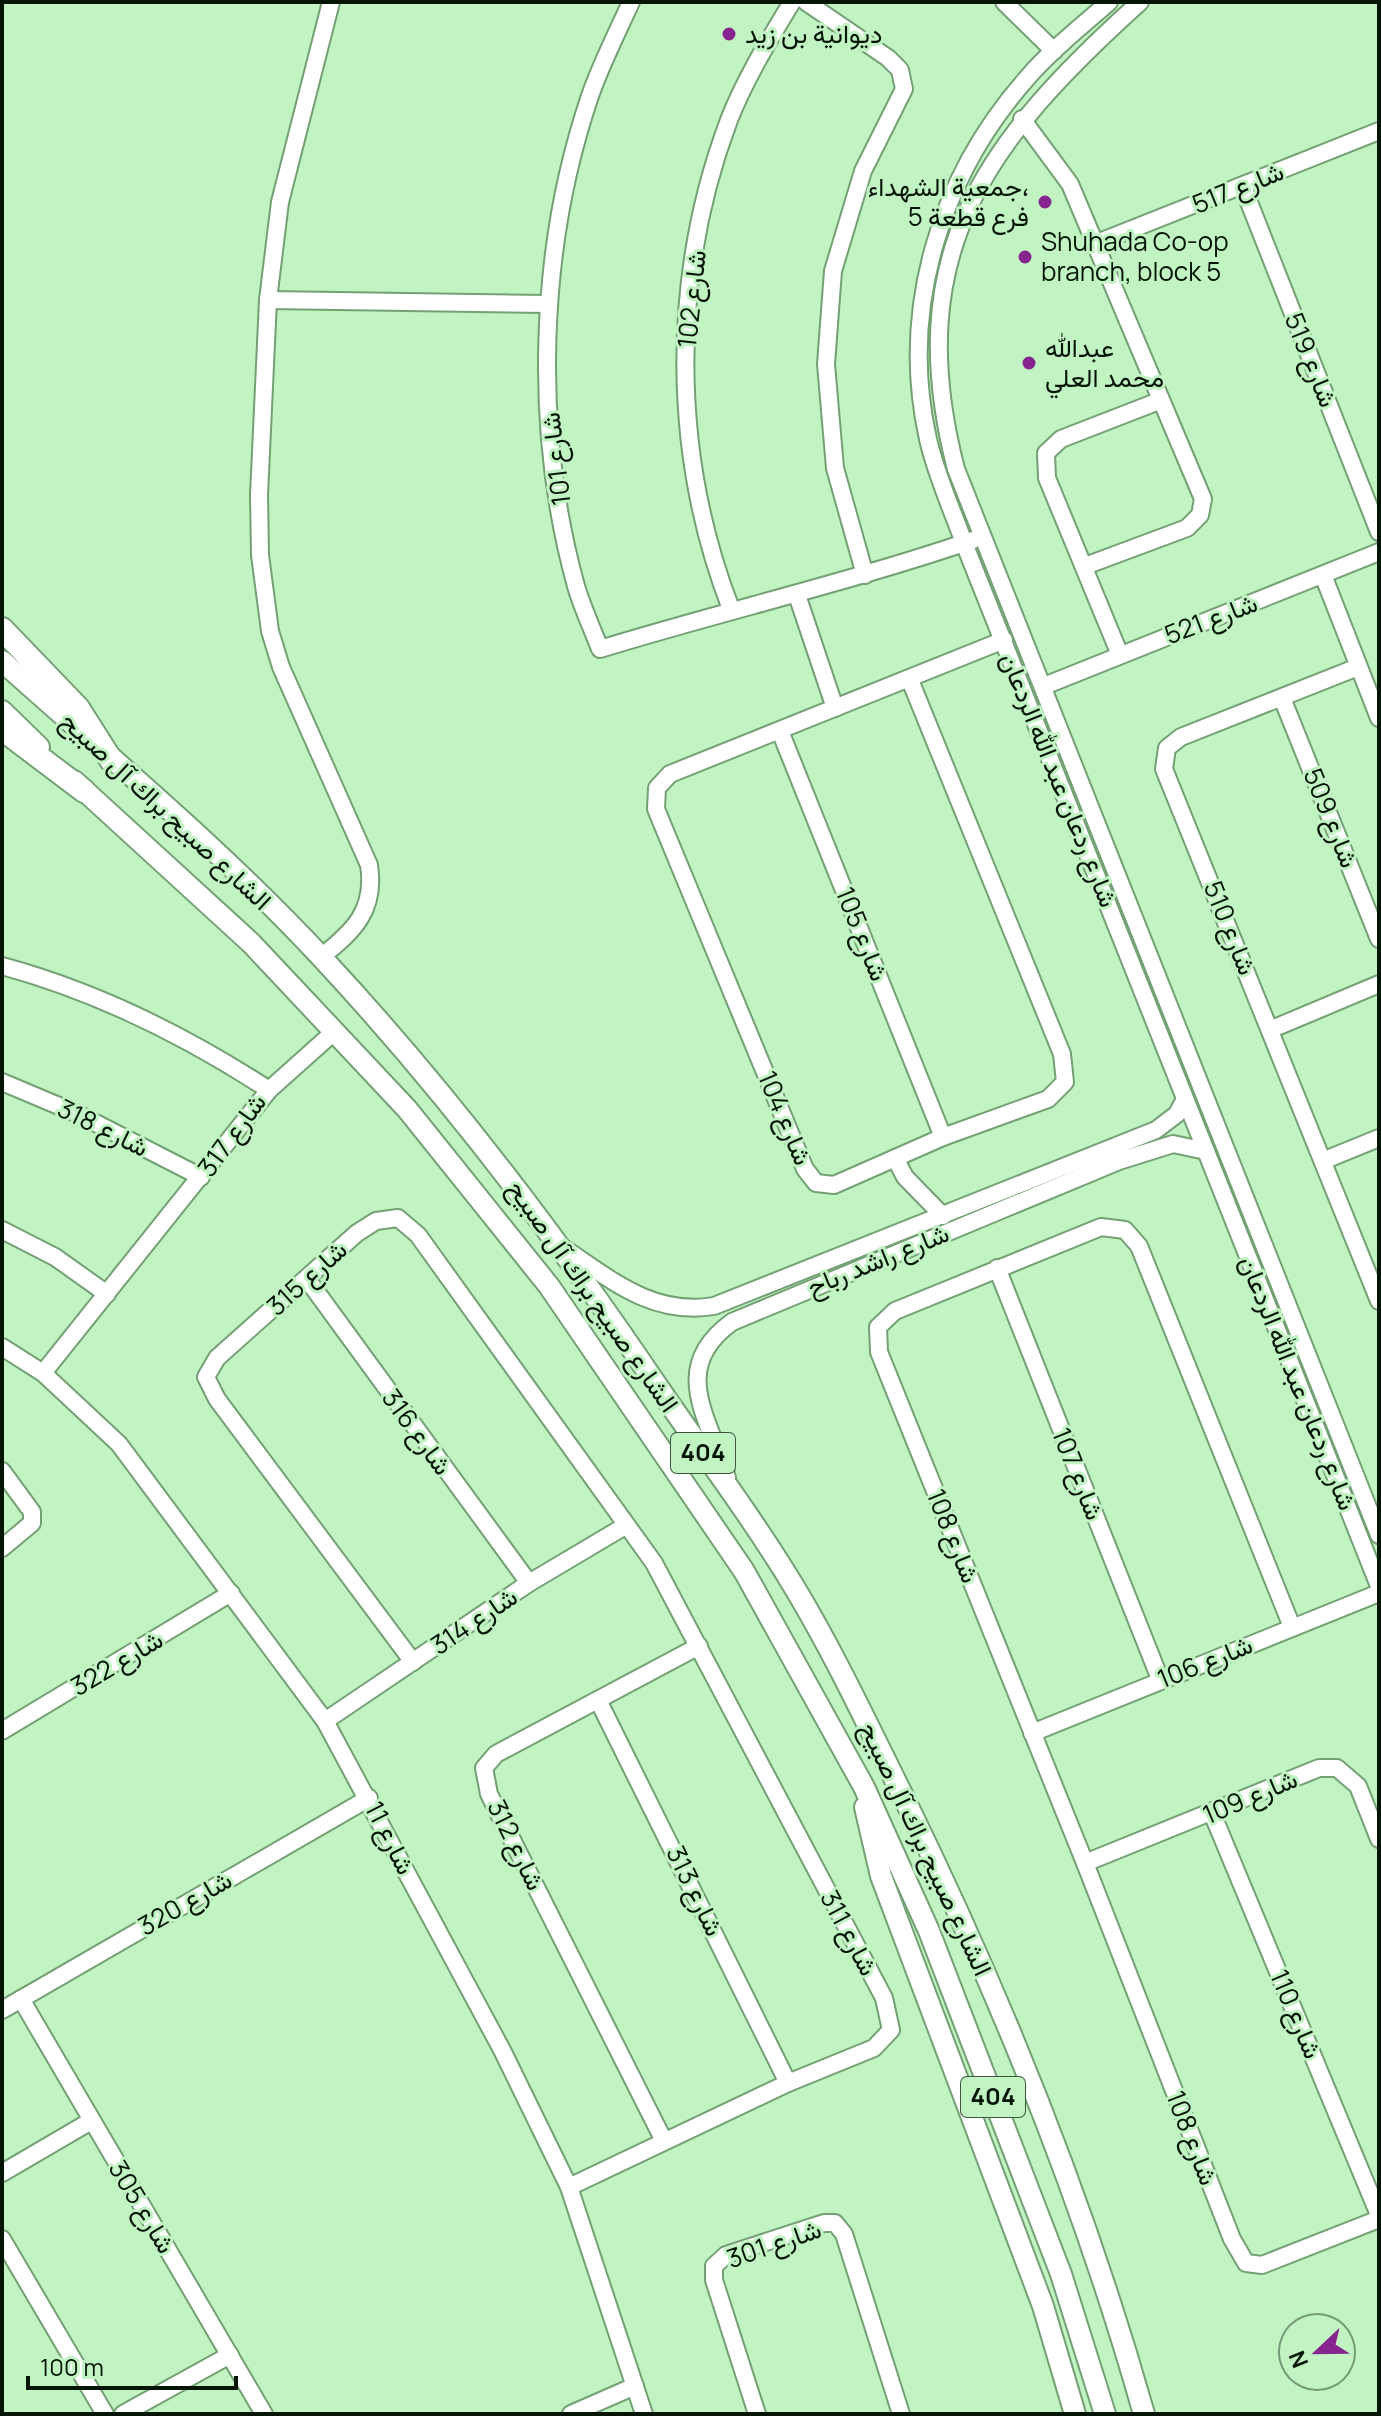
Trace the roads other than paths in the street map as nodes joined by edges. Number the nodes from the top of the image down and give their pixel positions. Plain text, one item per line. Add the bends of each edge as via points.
1 (331, 2) edge
2 (631, 2) edge
3 (792, 2) edge
4 (806, 2) edge
5 (1004, 2) edge
6 (1109, 2) edge
7 (1140, 2) edge
8 (1054, 51) junction
9 (1022, 119) junction
10 (1379, 131) edge
11 (1243, 187) junction
12 (1097, 243) junction
13 (268, 300) junction
14 (548, 304) junction
15 (920, 386) junction
16 (938, 387) junction
17 (1159, 401) junction
18 (1379, 532) edge
19 (982, 537) junction
20 (964, 543) junction
21 (1379, 552) edge
22 (1085, 566) junction
23 (865, 575) junction
24 (1323, 575) junction
25 (797, 595) junction
26 (731, 609) junction
27 (2, 629) edge
28 (1004, 640) junction
29 (1120, 655) junction
30 (2, 661) edge
31 (1358, 667) junction
32 (910, 680) junction
33 (1044, 686) junction
34 (1282, 698) junction
35 (835, 708) junction
36 (2, 711) edge
37 (1379, 718) edge
38 (2, 729) edge
39 (780, 731) junction
40 (111, 760) junction
41 (84, 791) junction
42 (1379, 939) edge
43 (321, 957) junction
44 (2, 966) edge
45 (1379, 984) edge
46 (1272, 1029) junction
47 (335, 1031) junction
48 (2, 1082) edge
49 (269, 1090) junction
50 (1185, 1099) junction
51 (1156, 1130) junction
52 (943, 1137) junction
53 (1379, 1138) edge
54 (1162, 1147) junction
55 (1206, 1151) junction
56 (895, 1158) junction
57 (1325, 1160) junction
58 (201, 1177) junction
59 (943, 1216) junction
60 (2, 1230) edge
61 (565, 1249) junction
62 (997, 1268) junction
63 (307, 1279) junction
64 (107, 1294) junction
65 (1379, 1301) edge
66 (1287, 1303) junction
67 (1270, 1309) junction
68 (2, 1347) edge
69 (43, 1373) junction
70 (1329, 1409) junction
71 (1311, 1416) junction
72 (2, 1471) edge
73 (732, 1495) junction
74 (625, 1526) junction
75 (1379, 1535) edge
76 (2, 1548) edge
77 (529, 1583) junction
78 (1379, 1586) edge
79 (231, 1593) junction
80 (1379, 1593) edge
81 (1292, 1627) junction
82 (699, 1646) junction
83 (413, 1662) junction
84 (1160, 1679) junction
85 (598, 1700) junction
86 (325, 1721) junction
87 (2, 1731) edge
88 (1032, 1733) junction
89 (864, 1787) junction
90 (369, 1798) junction
91 (1212, 1813) junction
92 (1379, 1839) edge
93 (1085, 1863) junction
94 (21, 1999) junction
95 (2, 2010) edge
96 (960, 2012) junction
97 (788, 2083) junction
98 (91, 2121) junction
99 (664, 2141) junction
100 (2, 2173) edge
101 (569, 2187) junction
102 (1379, 2217) edge
103 (2, 2239) edge
104 (230, 2355) junction
105 (635, 2386) junction
106 (105, 2414) edge
107 (123, 2414) edge
108 (264, 2414) edge
109 (571, 2414) edge
110 (644, 2414) edge
111 (757, 2414) edge
112 (901, 2414) edge
113 (1075, 2414) edge
114 (1105, 2414) edge
115 (1115, 2414) edge
116 (1144, 2414) edge

1 - 13 street via 280,202
2 - 14 street, شارع 101 via 590,95 567,177
3 - 26 street, شارع 102 via 730,120 704,206 690,285 683,383 690,448 712,559
4 - 23 street via 888,58 900,70 904,89 863,171 833,271 826,364 835,468
5 - 8 street
6 - 8 street, شارع ردعان عبد الله الردعان
7 - 9 street, شارع ردعان عبد الله الردعان
8 - 15 street, شارع ردعان عبد الله الردعان via 987,131 945,208 924,285
9 - 12 street via 1070,184
9 - 16 street, شارع ردعان عبد الله الردعان via 982,179 961,224 939,312
10 - 11 street, شارع 517
11 - 12 street, شارع 517
11 - 18 street, شارع 519
12 - 17 street
13 - 14 street
13 - 43 street via 259,495 270,631 371,880 367,910 359,923
14 - 26 street, شارع 101 via 549,443 576,587 600,649
15 - 16 street
15 - 20 street, شارع ردعان عبد الله الردعان via 928,442
16 - 19 street, شارع ردعان عبد الله الردعان via 956,469
17 - 22 street via 1061,439 1046,453 1047,478
17 - 22 street via 1203,499 1200,515 1187,528
19 - 20 street, شارع 101
19 - 33 street, شارع ردعان عبد الله الردعان
20 - 23 street, شارع 101
20 - 28 street, شارع ردعان عبد الله الردعان
21 - 24 street, شارع 521
22 - 29 street
23 - 25 street, شارع 101
24 - 29 street, شارع 521
24 - 31 street
25 - 26 street, شارع 101
25 - 35 street
27 - 40 highway via 78,708
28 - 32 street, شارع 104
28 - 50 street, شارع ردعان عبد الله الردعان
29 - 33 street, شارع 521
30 - 40 main road, الشارع صبيح براك آل صبيح / 404
31 - 34 street, شارع 510
31 - 37 street
32 - 35 street, شارع 104
32 - 52 street, شارع 104 via 1062,1054 1065,1082 1048,1099
33 - 66 street, شارع ردعان عبد الله الردعان
34 - 42 street, شارع 509
34 - 46 street, شارع 510 via 1181,737 1167,748 1164,769
35 - 39 street, شارع 104
36 - 41 main road, الشارع صبيح براك آل صبيح / 404
38 - 41 highway
39 - 52 street, شارع 105
39 - 56 street, شارع 104 via 670,774 657,788 656,809 805,1169 816,1183 834,1185
40 - 43 main road, الشارع صبيح براك آل صبيح / 404
41 - 47 main road, الشارع صبيح براك آل صبيح / 404 via 251,943
43 - 61 main road, الشارع صبيح براك آل صبيح / 404 via 462,1117
44 - 49 street, شارع 317 via 92,995 195,1042
45 - 46 street
46 - 57 street, شارع 510
47 - 49 street
47 - 89 main road, الشارع صبيح براك آل صبيح / 404 via 480,1196 598,1356 744,1571
48 - 58 street, شارع 318
49 - 58 street, شارع 317
50 - 51 street, شارع راشد رباح via 1171,1121
50 - 55 street, شارع ردعان عبد الله الردعان
51 - 54 street
51 - 59 street, شارع راشد رباح
52 - 56 street, شارع 104
53 - 57 street
54 - 55 street, شارع راشد رباح via 1185,1144
54 - 73 street, شارع راشد رباح via 722,1329 706,1349 696,1386
55 - 67 street, شارع ردعان عبد الله الردعان
56 - 59 street via 905,1177
57 - 65 street, شارع 510
58 - 64 street, شارع 317
59 - 61 street, شارع راشد رباح via 725,1303 695,1309 642,1299
60 - 64 street via 55,1257
61 - 73 main road, الشارع صبيح براك آل صبيح / 404
62 - 81 street, شارع 108 via 1101,1227 1130,1234
62 - 84 street, شارع 107
62 - 88 street, شارع 108 via 895,1311 878,1327 879,1352
63 - 74 street, شارع 315 via 357,1233 376,1221 398,1218 418,1235
63 - 77 street, شارع 316
63 - 83 street, شارع 315 via 217,1358 206,1377 217,1399
64 - 69 street, شارع 317
66 - 67 street
66 - 70 street, شارع ردعان عبد الله الردعان
67 - 71 street, شارع ردعان عبد الله الردعان
68 - 69 street, شارع 11
69 - 79 street, شارع 11 via 119,1444
70 - 71 street
70 - 75 street, شارع ردعان عبد الله الردعان
71 - 78 street, شارع ردعان عبد الله الردعان
72 - 76 street via 32,1512 32,1523
73 - 116 main road, الشارع صبيح براك آل صبيح / 404 via 825,1641 954,1902 1092,2245
74 - 77 street, شارع 314
74 - 82 street, شارع 311 via 654,1563
77 - 83 street, شارع 314
79 - 86 street, شارع 11
79 - 87 street, شارع 322
80 - 81 street, شارع 106
81 - 84 street, شارع 106
82 - 85 street, شارع 312
82 - 97 street, شارع 311 via 884,1998 891,2030 874,2048
83 - 86 street, شارع 314
84 - 88 street, شارع 106
85 - 97 street, شارع 313
85 - 99 street, شارع 312 via 496,1754 484,1768 489,1794
86 - 90 street, شارع 11
88 - 93 street, شارع 108
89 - 96 main road, الشارع صبيح براك آل صبيح / 404
89 - 113 main road via 881,1876 1043,2306
90 - 94 street, شارع 320
90 - 101 street, شارع 11
91 - 92 street, شارع 109 via 1319,1768 1337,1768 1358,1786
91 - 93 street, شارع 109
91 - 102 street, شارع 110
93 - 102 street, شارع 108 via 1232,2239 1246,2263 1262,2265
94 - 95 street, شارع 320
94 - 98 street, شارع 305
96 - 114 main road, الشارع صبيح براك آل صبيح / 404 via 1061,2274
96 - 115 main road via 996,2066 1071,2268
97 - 99 street, شارع 311
98 - 100 street
98 - 104 street, شارع 305
99 - 101 street, شارع 311
101 - 105 street, شارع 11
103 - 106 street
104 - 107 street
104 - 108 street, شارع 305
105 - 109 street
105 - 110 street, شارع 11
111 - 112 street, شارع 301 via 714,2266 726,2255 835,2223 844,2234

